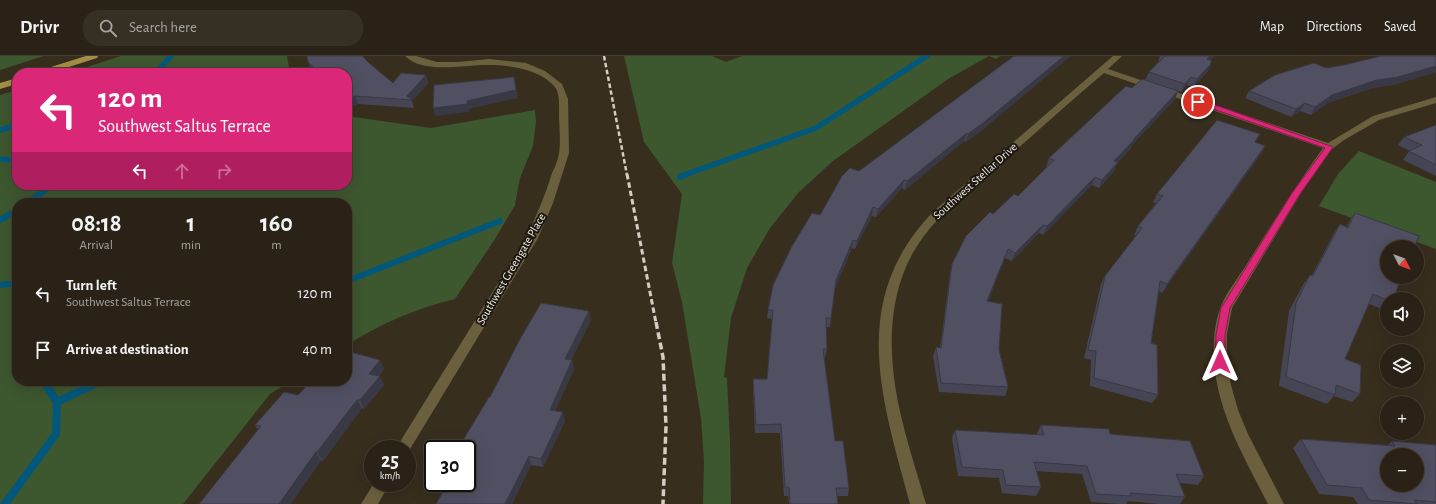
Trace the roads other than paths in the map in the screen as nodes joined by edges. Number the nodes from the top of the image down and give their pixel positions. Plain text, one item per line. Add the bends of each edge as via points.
1 (94, 56) edge
2 (409, 56) edge
3 (1118, 56) edge
4 (505, 59) edge
5 (57, 68) edge
6 (1103, 70) junction
7 (12, 82) edge
8 (0, 86) edge
9 (1436, 100) edge
10 (1329, 147) junction
11 (409, 440) edge
12 (377, 492) edge
13 (370, 504) edge
14 (918, 504) edge
15 (1276, 504) edge

1 - 5 main road
2 - 4 street, Southwest Greengate Place via 437,65
3 - 6 street, Southwest Stellar Drive
4 - 11 street, Southwest Greengate Place via 542,73 559,86 563,99 564,153 548,203 532,238
6 - 10 street
6 - 14 street, Southwest Stellar Drive via 940,211 912,246 900,268 891,293 886,324 887,381
7 - 8 main road
9 - 10 street via 1376,118
10 - 15 street via 1232,296 1222,320 1219,352 1225,392 1244,444
12 - 13 street

